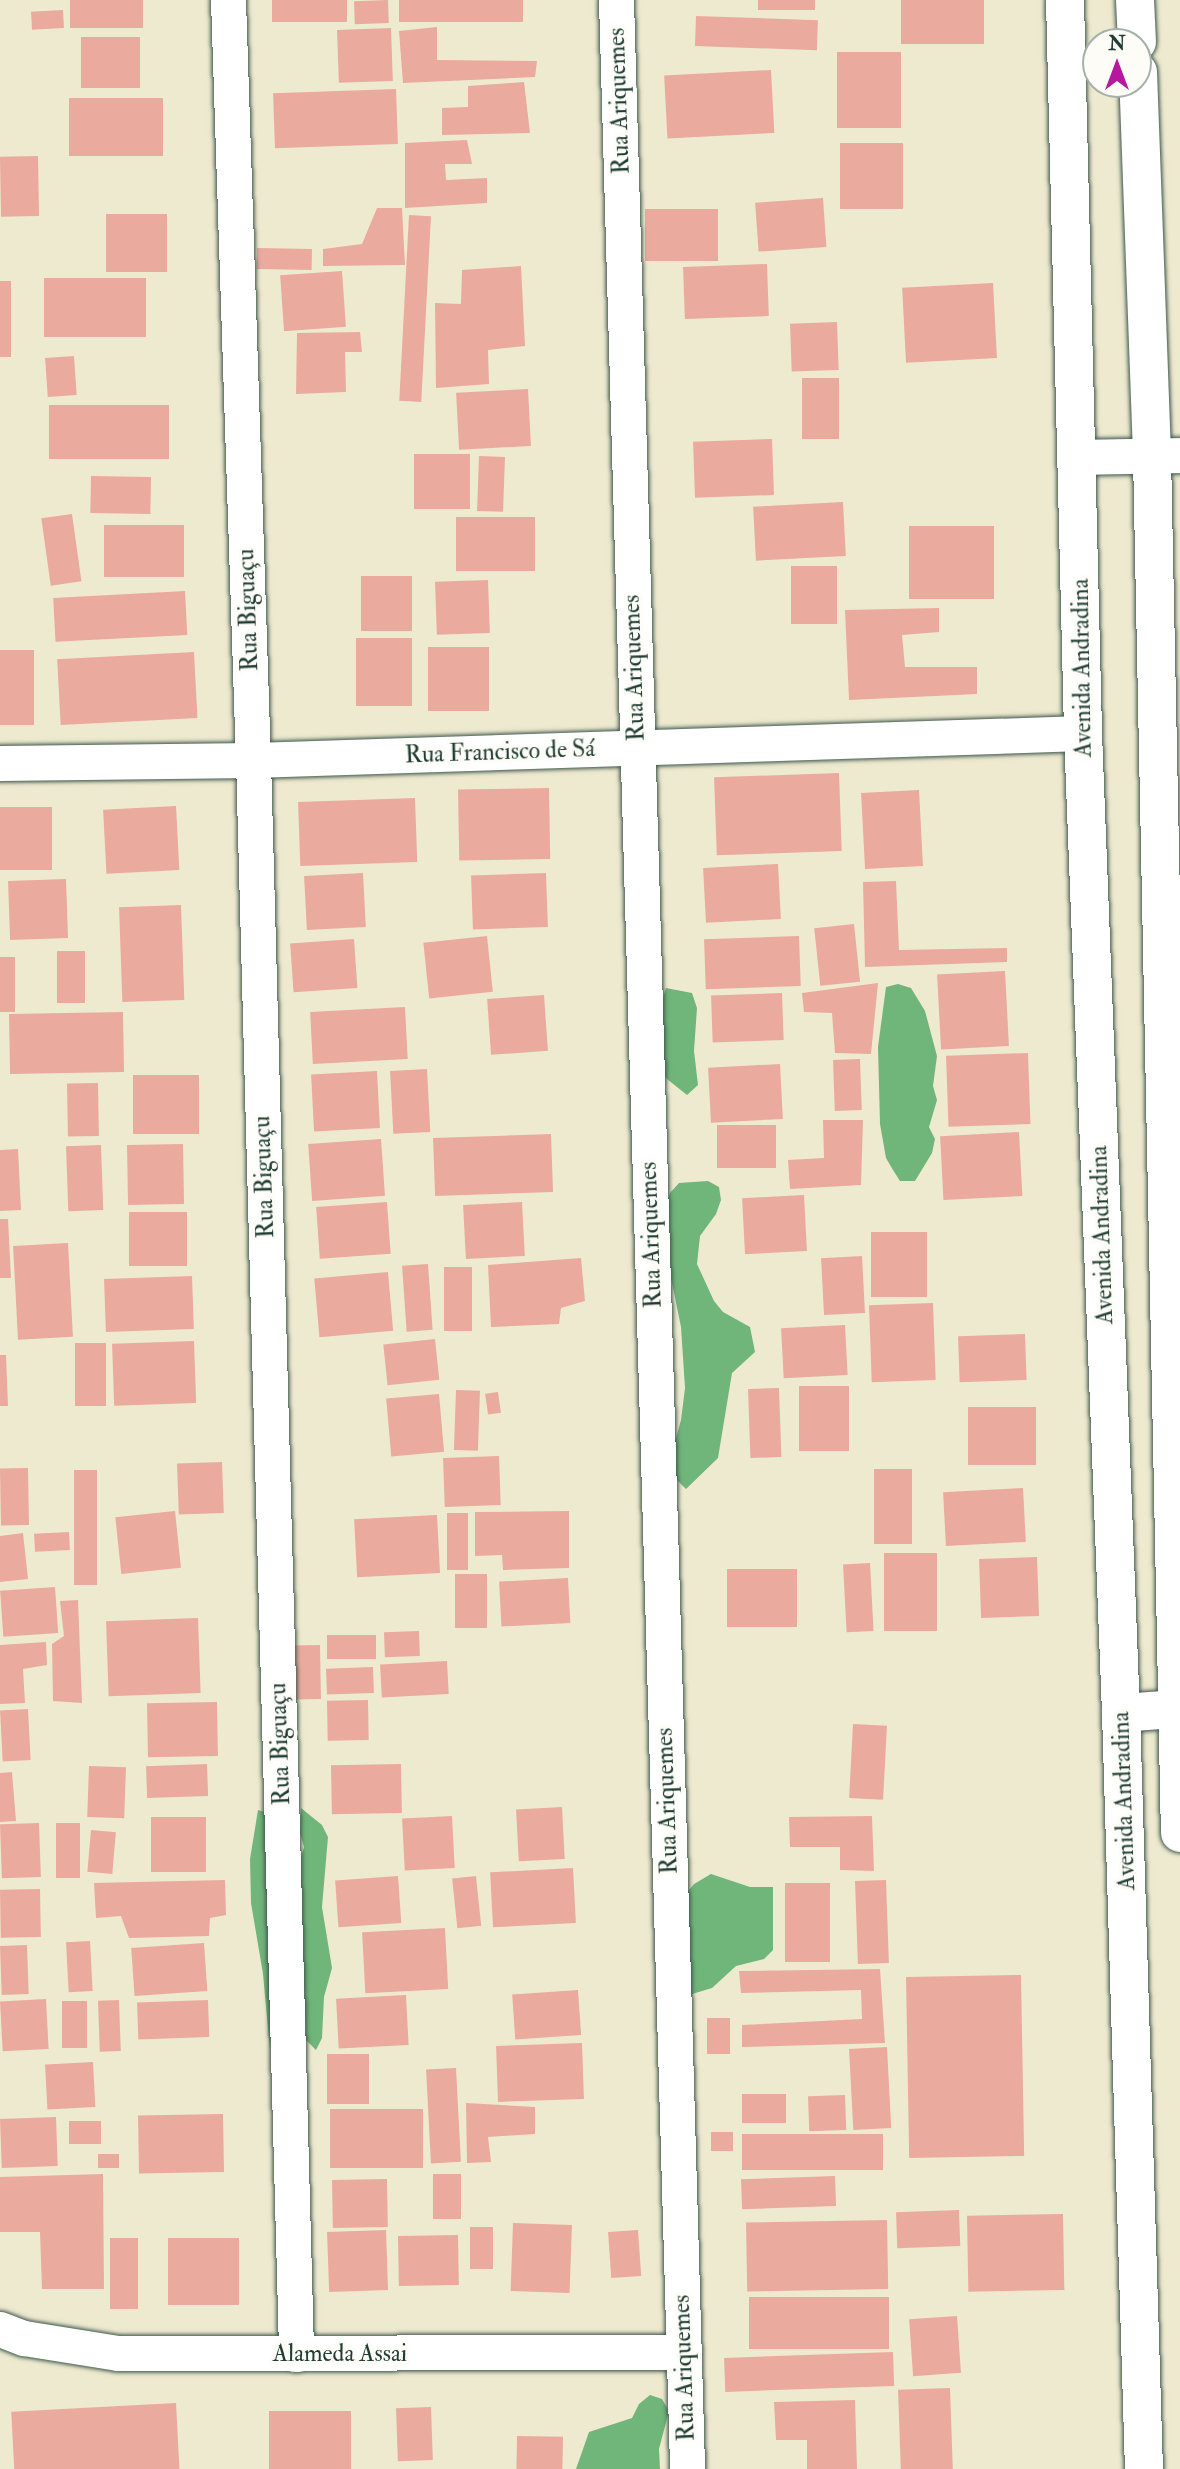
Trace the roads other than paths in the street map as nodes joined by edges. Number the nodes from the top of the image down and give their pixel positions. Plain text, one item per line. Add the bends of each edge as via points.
1 (228, 0) edge
2 (616, 0) edge
3 (1065, 0) edge
4 (1135, 0) edge
5 (1136, 28) edge
6 (1140, 98) edge
7 (1166, 455) edge
8 (1078, 457) junction
9 (1083, 733) junction
10 (636, 747) junction
11 (253, 760) junction
12 (0, 763) edge
13 (1176, 1709) junction
14 (1121, 1713) junction
15 (1180, 1833) edge
16 (0, 2329) edge
17 (683, 2352) junction
18 (296, 2354) junction
19 (687, 2469) edge
20 (1144, 2469) edge

1 - 11 street, Rua Biguaçu
2 - 10 street, Rua Ariquemes
3 - 8 main road, Avenida Andradina
4 - 5 main road
6 - 7 main road
7 - 8 street
7 - 13 main road
8 - 9 main road, Avenida Andradina
9 - 10 street, Rua Francisco de Sá
9 - 14 main road, Avenida Andradina
10 - 11 street, Rua Francisco de Sá
10 - 17 street, Rua Ariquemes
11 - 12 street, Rua Francisco de Sá
11 - 18 street, Rua Biguaçu
13 - 14 main road
13 - 15 main road
14 - 20 main road, Avenida Andradina
16 - 18 street, Alameda Assai via 24,2338 118,2353
17 - 18 street, Alameda Assai
17 - 19 street, Rua Ariquemes

